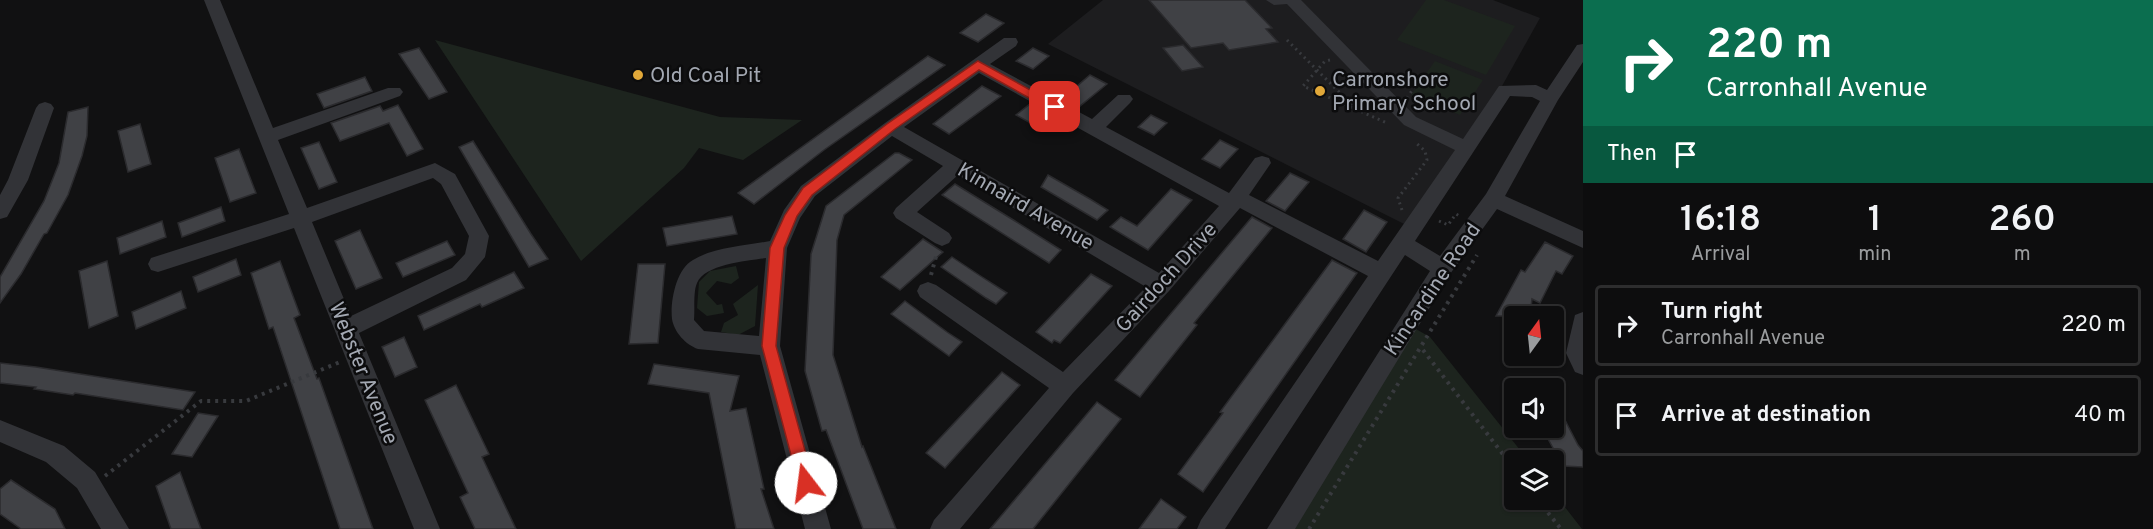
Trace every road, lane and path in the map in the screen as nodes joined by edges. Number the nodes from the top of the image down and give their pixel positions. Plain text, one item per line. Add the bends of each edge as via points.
1 (213, 0) edge
2 (1274, 0) edge
3 (1286, 0) edge
4 (1292, 0) edge
5 (1287, 40) dead end
6 (1010, 42) dead end
7 (1583, 49) edge
8 (1347, 58) junction
9 (978, 65) junction
10 (1317, 70) junction
11 (1423, 74) dead end
12 (394, 92) dead end
13 (1124, 99) dead end
14 (1550, 99) junction
15 (45, 108) dead end
16 (1357, 110) junction
17 (1396, 118) junction
18 (891, 127) junction
19 (1094, 128) junction
20 (268, 137) junction
21 (1410, 137) dead end
22 (1469, 143) junction
23 (1262, 164) dead end
24 (957, 165) junction
25 (9, 180) edge
26 (1493, 199) junction
27 (1234, 201) junction
28 (0, 212) edge
29 (301, 218) junction
30 (1475, 224) junction
31 (1412, 228) junction
32 (942, 238) joint
33 (1583, 240) edge
34 (1483, 246) dead end
35 (777, 248) junction
36 (158, 264) dead end
37 (1443, 268) junction
38 (1382, 273) junction
39 (1161, 285) junction
40 (928, 291) joint
41 (1583, 321) edge
42 (346, 329) junction
43 (769, 346) junction
44 (1423, 350) junction
45 (357, 355) junction
46 (1583, 365) edge
47 (1065, 386) junction
48 (0, 431) edge
49 (1504, 456) edge
50 (91, 488) junction
51 (1546, 510) edge
52 (116, 529) edge
53 (428, 529) edge
54 (818, 529) edge
55 (943, 529) edge
56 (1210, 529) edge
57 (1280, 529) edge
58 (1309, 529) edge
59 (1561, 529) edge

1 - 20 street, Webster Avenue
2 - 3 street
4 - 8 street
5 - 10 path
6 - 9 street
7 - 14 street, Kincardine Road
8 - 10 path via 1325,61
8 - 17 street
9 - 18 street
9 - 19 street
10 - 16 path
10 - 16 path via 1303,86
11 - 17 path
12 - 20 street
13 - 19 street
14 - 22 street via 1536,91 1505,90
14 - 26 street, Kincardine Road
15 - 25 street
16 - 17 path
17 - 22 street
18 - 24 street, Kinnaird Avenue
18 - 35 street via 807,191
19 - 27 street
20 - 29 street, Webster Avenue
21 - 31 path via 1425,152 1427,160 1398,198
22 - 31 street
23 - 27 street, Gairdoch Drive
24 - 32 street via 903,213
24 - 39 street, Kinnaird Avenue
25 - 28 street
26 - 30 street, Kincardine Road
26 - 33 street
27 - 38 street
27 - 39 street, Gairdoch Drive
29 - 36 street
29 - 42 street, Webster Avenue
29 - 42 street via 435,170 448,179 479,237 475,257 459,274
30 - 31 path via 1456,214 1448,225
30 - 37 street, Kincardine Road
31 - 37 street
31 - 38 street
32 - 40 path
34 - 44 path
35 - 43 street
35 - 43 street via 699,266 687,280 683,320 698,339
37 - 57 street, Kincardine Road
38 - 56 street
39 - 47 street, Gairdoch Drive
40 - 47 street
41 - 46 street via 1577,353
42 - 45 street, Webster Avenue
43 - 54 street
44 - 49 path
44 - 58 path
45 - 50 path via 246,401 201,401
45 - 53 street, Webster Avenue
47 - 55 street, Gairdoch Drive
48 - 50 street via 55,454
50 - 52 street
51 - 59 path

